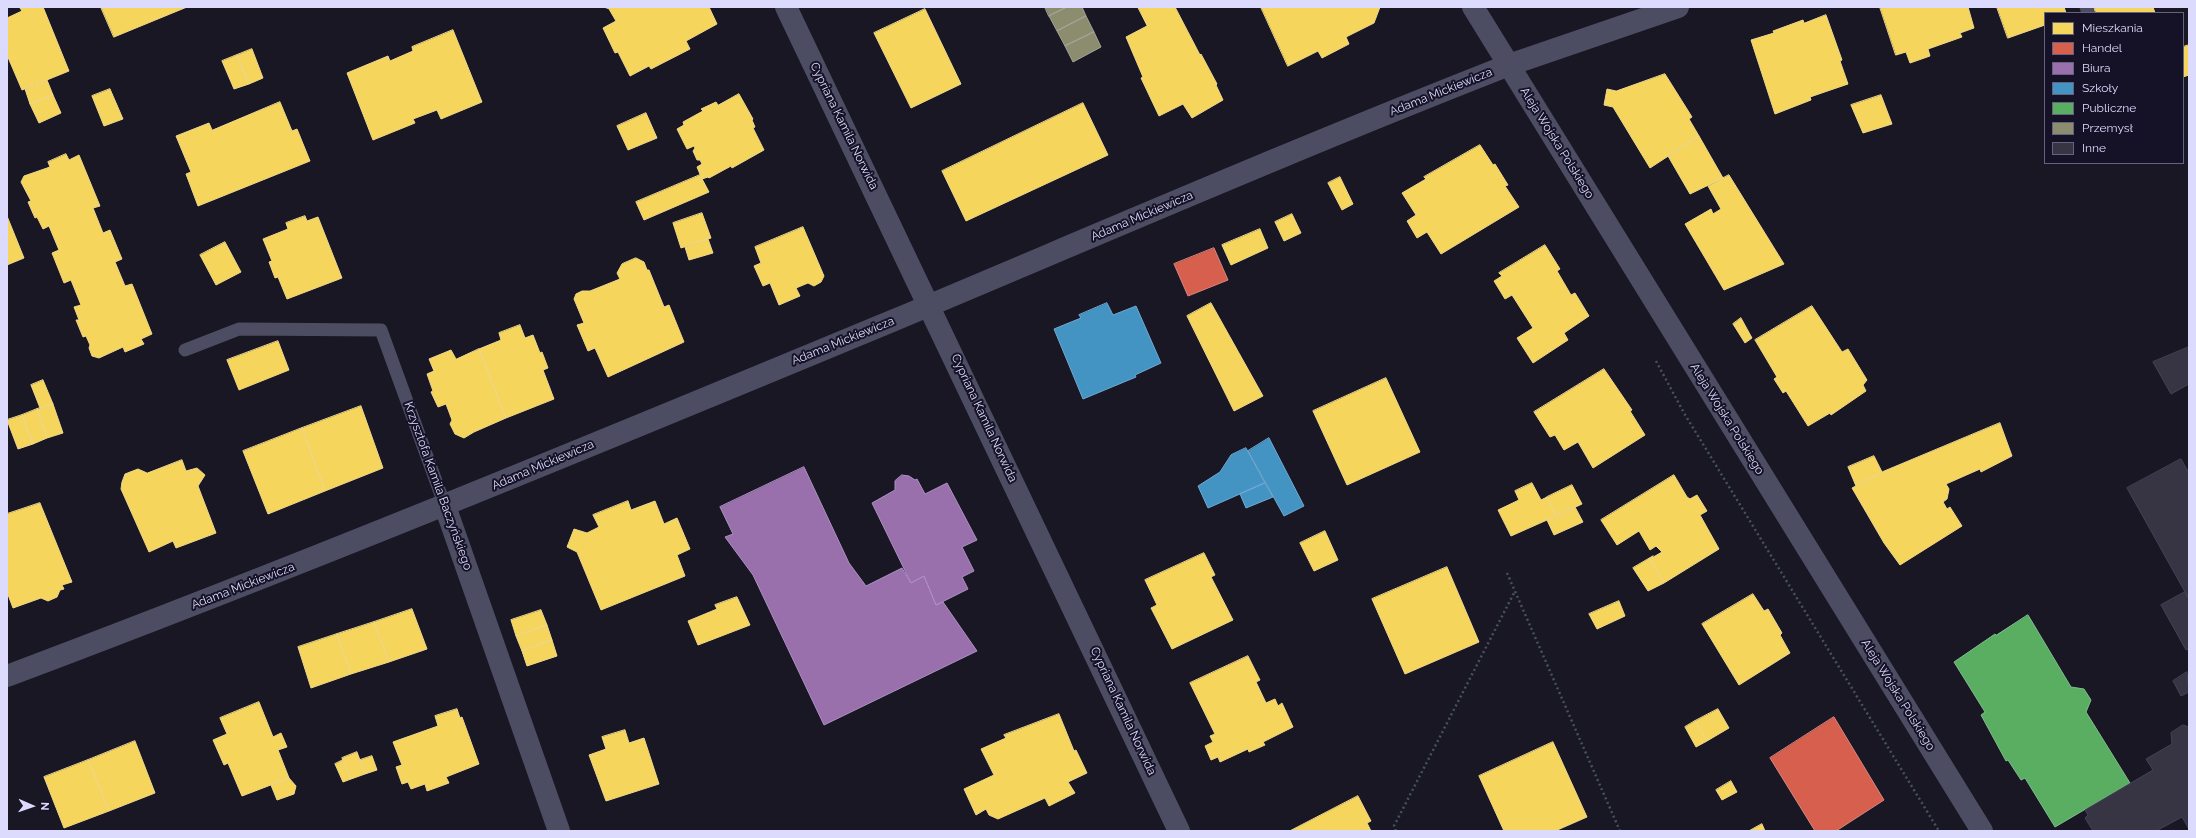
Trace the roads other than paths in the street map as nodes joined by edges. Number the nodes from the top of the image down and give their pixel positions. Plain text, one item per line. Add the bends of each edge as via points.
1 (786, 7) edge
2 (1473, 7) edge
3 (1678, 7) edge
4 (1509, 65) junction
5 (930, 305) junction
6 (185, 350) dead end
7 (445, 506) junction
8 (7, 676) edge
9 (559, 831) edge
10 (1179, 831) edge
11 (1982, 831) edge

1 - 5 street, Cypriana Kamila Norwida
2 - 4 street, Aleja Wojska Polskiego
3 - 4 street, Adama Mickiewicza
4 - 5 street, Adama Mickiewicza via 1298,150
4 - 11 street, Aleja Wojska Polskiego
5 - 7 street, Adama Mickiewicza
5 - 10 street, Cypriana Kamila Norwida
6 - 7 lane, Krzysztofa Kamila Baczyńskiego via 239,329 381,330
7 - 8 street, Adama Mickiewicza
7 - 9 street, Krzysztofa Kamila Baczyńskiego

